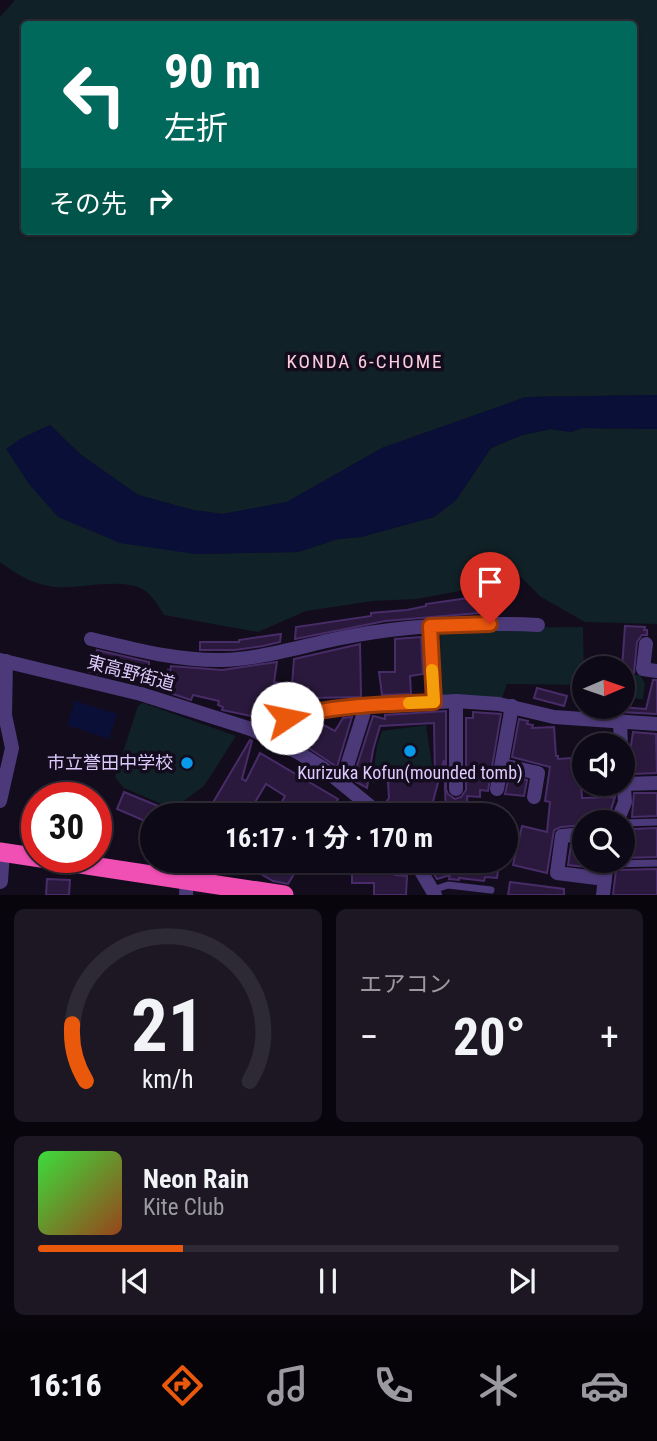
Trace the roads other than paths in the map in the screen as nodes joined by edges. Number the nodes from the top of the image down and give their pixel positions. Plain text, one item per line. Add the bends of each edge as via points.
1 (538, 625) dead end
2 (430, 626) junction
3 (91, 639) dead end
4 (646, 644) dead end
5 (3, 661) edge
6 (657, 671) edge
7 (456, 701) junction
8 (434, 702) junction
9 (366, 706) junction
10 (512, 706) junction
11 (620, 722) junction
12 (657, 724) edge
13 (251, 729) junction
14 (620, 733) edge
15 (502, 765) junction
16 (342, 782) junction
17 (657, 783) edge
18 (635, 784) edge
19 (456, 789) dead end
20 (497, 789) dead end
21 (534, 797) dead end
22 (0, 801) edge
23 (367, 803) edge
24 (657, 822) edge
25 (635, 823) edge
26 (572, 835) edge
27 (1, 852) edge
28 (635, 863) edge
29 (657, 863) edge
30 (422, 873) edge
31 (606, 873) edge
32 (605, 879) junction
33 (0, 881) edge
34 (186, 887) edge
35 (491, 890) dead end
36 (433, 893) edge
37 (284, 895) edge
38 (603, 895) edge

1 - 2 street
2 - 3 street via 224,660 155,654
2 - 8 street
4 - 6 street via 643,669
5 - 13 street, 東高野街道 via 141,694
5 - 22 street via 5,715 12,748
7 - 8 street
7 - 10 street
7 - 19 street
8 - 9 street
9 - 13 street via 304,713
9 - 16 street
10 - 11 street via 554,717
10 - 15 street
11 - 12 street
11 - 14 street
13 - 16 street, 東高野街道
15 - 20 street
15 - 21 street via 538,773
16 - 23 street, 東高野街道
17 - 18 street
24 - 25 lane
26 - 32 street via 562,836 557,873
27 - 33 street
27 - 34 highway
28 - 29 lane
30 - 36 street
31 - 32 street
32 - 38 street
34 - 37 highway
35 - 36 lane via 448,885

